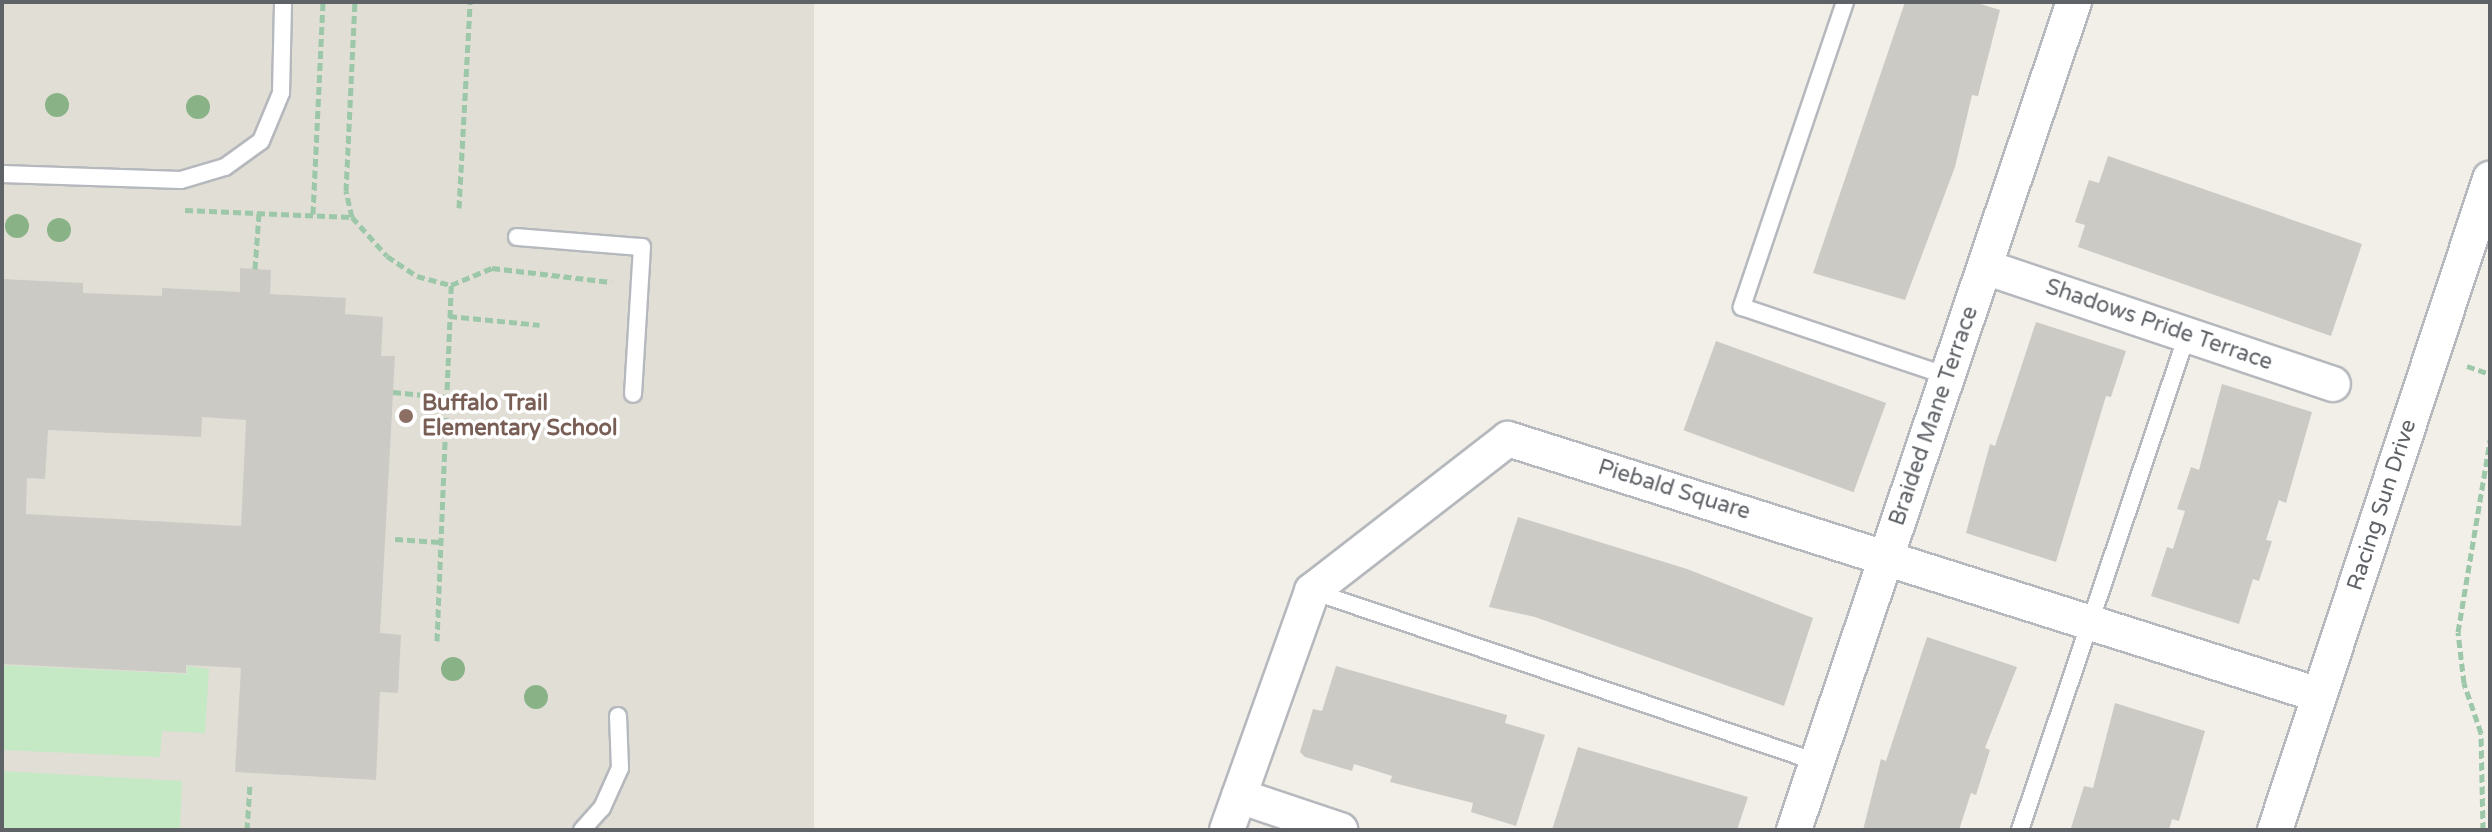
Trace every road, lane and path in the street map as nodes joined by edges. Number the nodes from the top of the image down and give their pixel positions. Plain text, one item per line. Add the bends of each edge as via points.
1 (283, 2) edge
2 (323, 2) edge
3 (355, 2) edge
4 (470, 2) edge
5 (1845, 2) edge
6 (2074, 2) edge
7 (2, 174) edge
8 (2490, 179) edge
9 (459, 208) dead end
10 (259, 213) dead end
11 (352, 217) junction
12 (517, 237) dead end
13 (1985, 267) junction
14 (255, 269) dead end
15 (611, 282) dead end
16 (451, 285) junction
17 (449, 316) junction
18 (540, 325) dead end
19 (2187, 335) junction
20 (1947, 376) junction
21 (2333, 384) dead end
22 (393, 392) dead end
23 (633, 394) dead end
24 (445, 397) junction
25 (2490, 440) edge
26 (395, 539) dead end
27 (440, 542) junction
28 (1887, 557) junction
29 (1312, 591) junction
30 (2091, 623) junction
31 (437, 641) dead end
32 (2319, 695) junction
33 (618, 716) dead end
34 (1817, 762) junction
35 (250, 783) dead end
36 (1239, 796) junction
37 (247, 830) edge
38 (582, 830) edge
39 (1227, 830) edge
40 (1340, 830) edge
41 (1794, 830) edge
42 (2020, 830) edge
43 (2275, 830) edge
44 (2483, 830) edge

1 - 7 lane via 281,93 261,141 225,167 181,180
2 - 11 path via 313,214
3 - 11 path via 346,191
4 - 9 path
5 - 20 lane via 1742,307
6 - 13 street, Braided Mane Terrace
8 - 32 street, Racing Sun Drive
10 - 14 path
11 - 16 path via 387,256 417,276
12 - 23 lane via 642,247
13 - 19 street, Shadows Pride Terrace
13 - 20 street, Braided Mane Terrace
15 - 16 path via 492,268
16 - 17 path
17 - 18 path
17 - 24 path
19 - 21 street, Shadows Pride Terrace
19 - 30 lane
20 - 28 street, Braided Mane Terrace
22 - 24 path
24 - 27 path
25 - 44 path via 2458,632 2464,683 2481,733
26 - 27 path
27 - 31 path
28 - 29 street, Piebald Square via 1508,439
28 - 30 street, Piebald Square
28 - 34 street, Braided Mane Terrace
29 - 34 lane
29 - 36 street
30 - 32 street, Piebald Square
30 - 42 lane
32 - 43 street, Racing Sun Drive
33 - 38 lane via 620,768 602,808
34 - 41 street, Braided Mane Terrace
35 - 37 path
36 - 39 street
36 - 40 street

